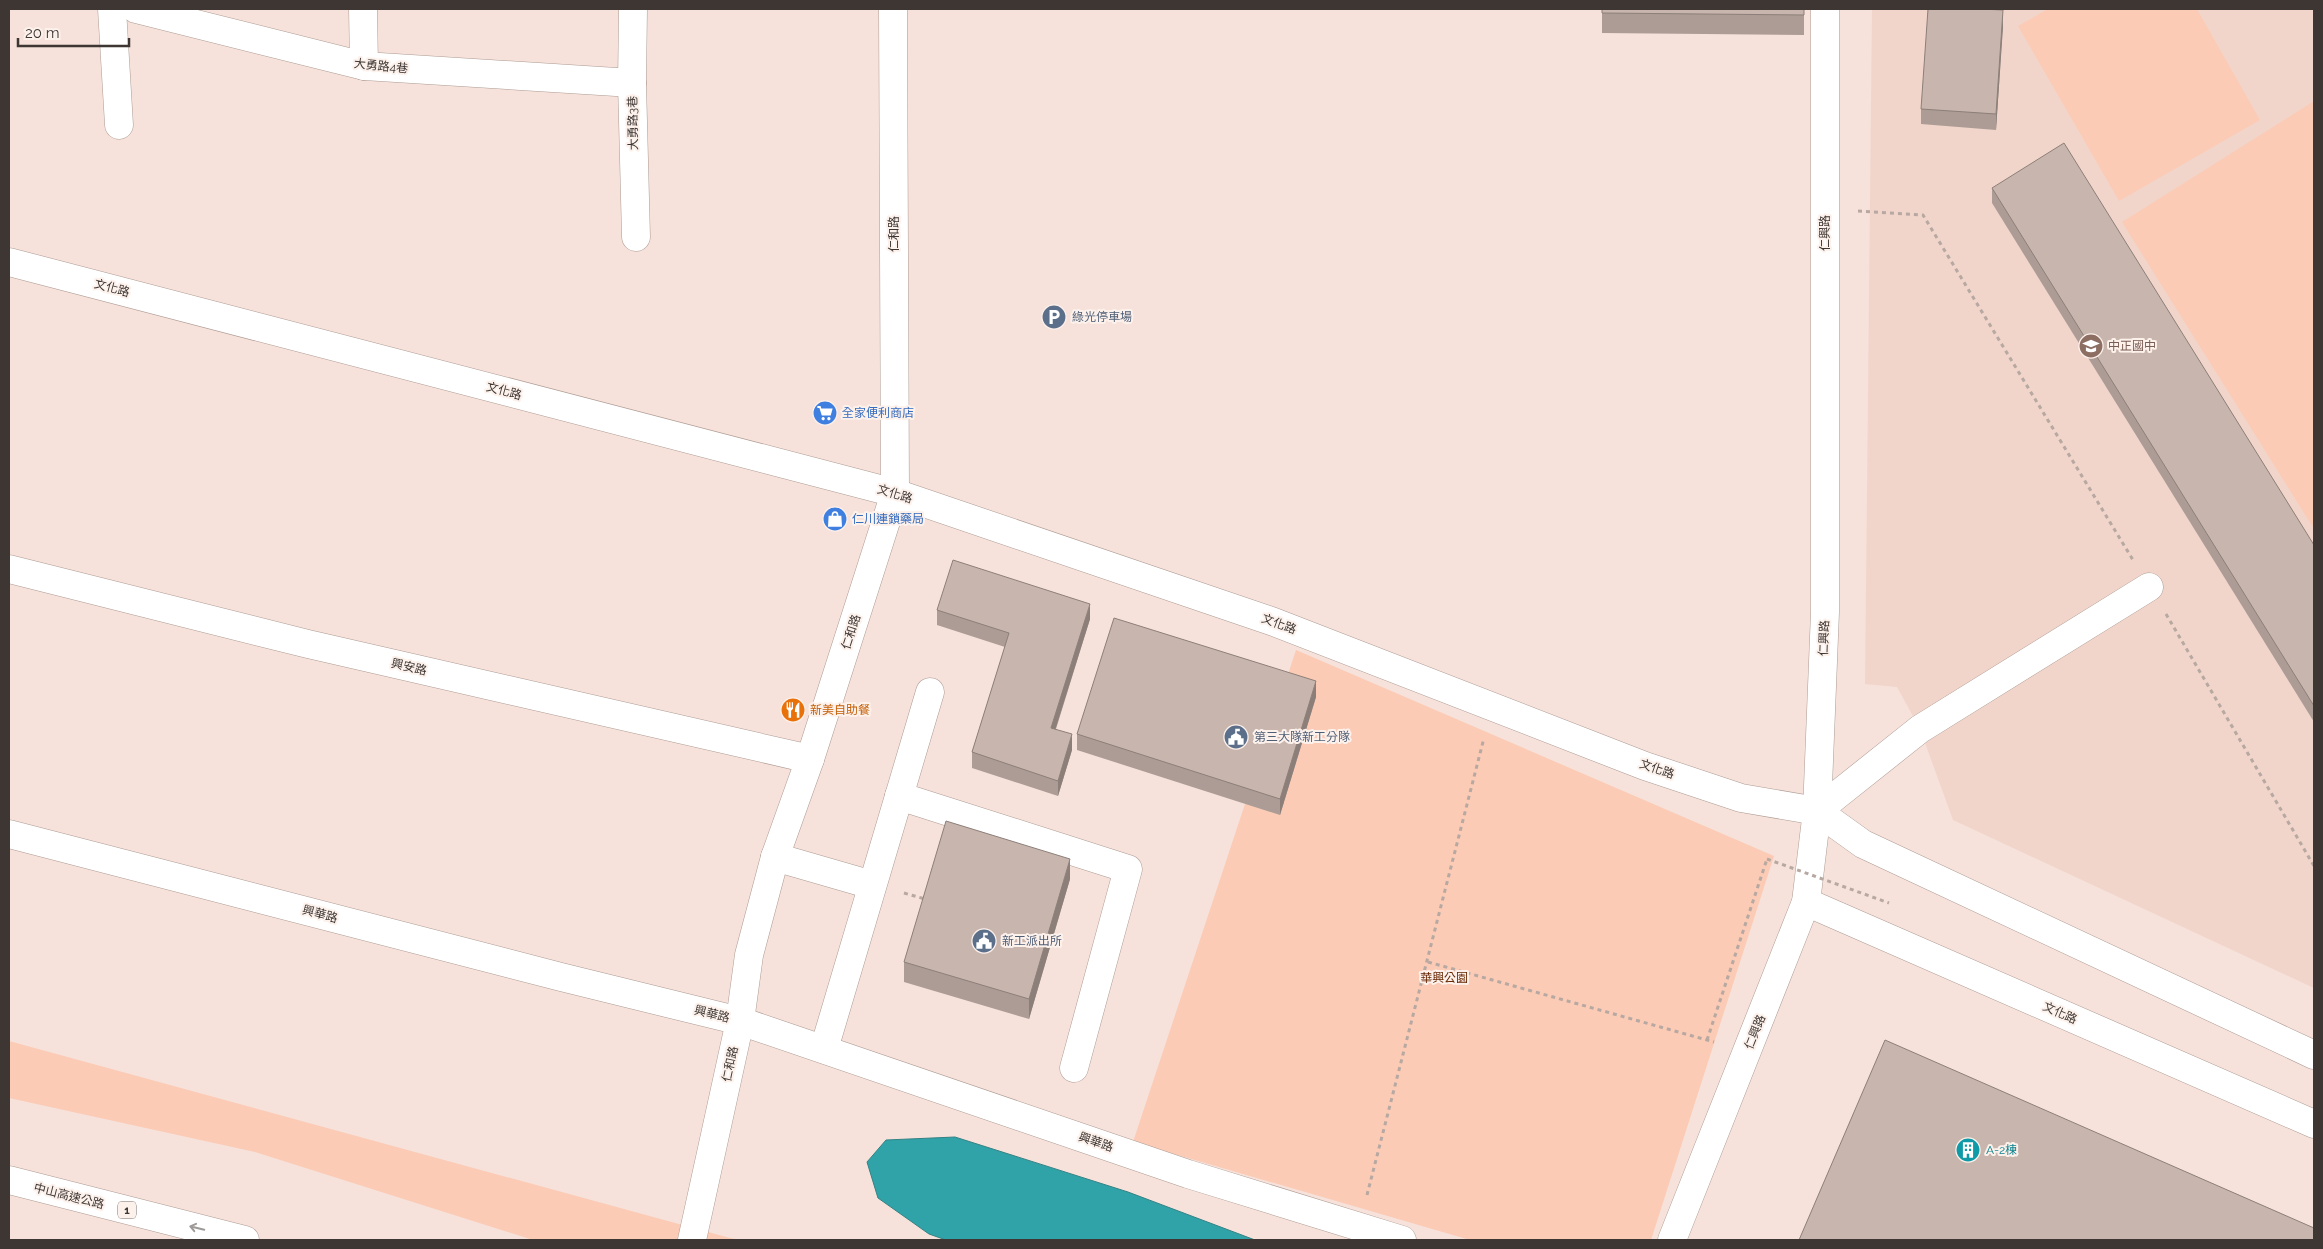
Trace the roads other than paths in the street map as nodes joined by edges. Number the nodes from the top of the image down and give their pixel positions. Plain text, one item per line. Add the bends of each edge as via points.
1 (112, 9) edge
2 (136, 9) edge
3 (363, 9) edge
4 (634, 9) edge
5 (893, 9) edge
6 (1825, 9) edge
7 (364, 66) junction
8 (632, 83) junction
9 (119, 125) dead end
10 (636, 237) dead end
11 (9, 262) edge
12 (895, 493) junction
13 (9, 569) edge
14 (2149, 587) road end
15 (930, 692) dead end
16 (810, 760) junction
17 (899, 796) junction
18 (1818, 812) junction
19 (9, 834) edge
20 (775, 857) junction
21 (872, 885) junction
22 (1806, 902) junction
23 (740, 1020) junction
24 (824, 1049) junction
25 (2314, 1055) edge
26 (1074, 1068) dead end
27 (2314, 1124) edge
28 (9, 1180) edge
29 (245, 1240) edge
30 (692, 1240) edge
31 (1402, 1240) edge
32 (1672, 1240) edge

1 - 9 main road
2 - 7 main road, 大勇路4巷
3 - 7 main road
4 - 8 main road, 大勇路3巷
5 - 12 main road, 仁和路
6 - 18 main road, 仁興路 via 1825,612
7 - 8 main road, 大勇路4巷
8 - 10 main road, 大勇路3巷
11 - 12 main road, 文化路
12 - 16 main road, 仁和路
12 - 18 main road, 文化路 via 1299,631 1645,766 1741,798
13 - 16 main road, 興安路 via 308,644
14 - 18 main road via 1920,729
15 - 17 main road
16 - 20 main road, 仁和路
17 - 21 main road
17 - 26 main road via 1128,869
18 - 22 main road, 仁興路
18 - 25 main road via 1863,844
19 - 23 main road, 興華路
20 - 21 main road
20 - 23 main road, 仁和路 via 749,955
21 - 24 main road
22 - 27 main road, 文化路
22 - 32 main road, 仁興路
23 - 24 main road, 興華路
23 - 30 main road, 仁和路
24 - 31 main road, 興華路 via 1188,1174
29 -> 28 main road, 中山高速公路 / 1

